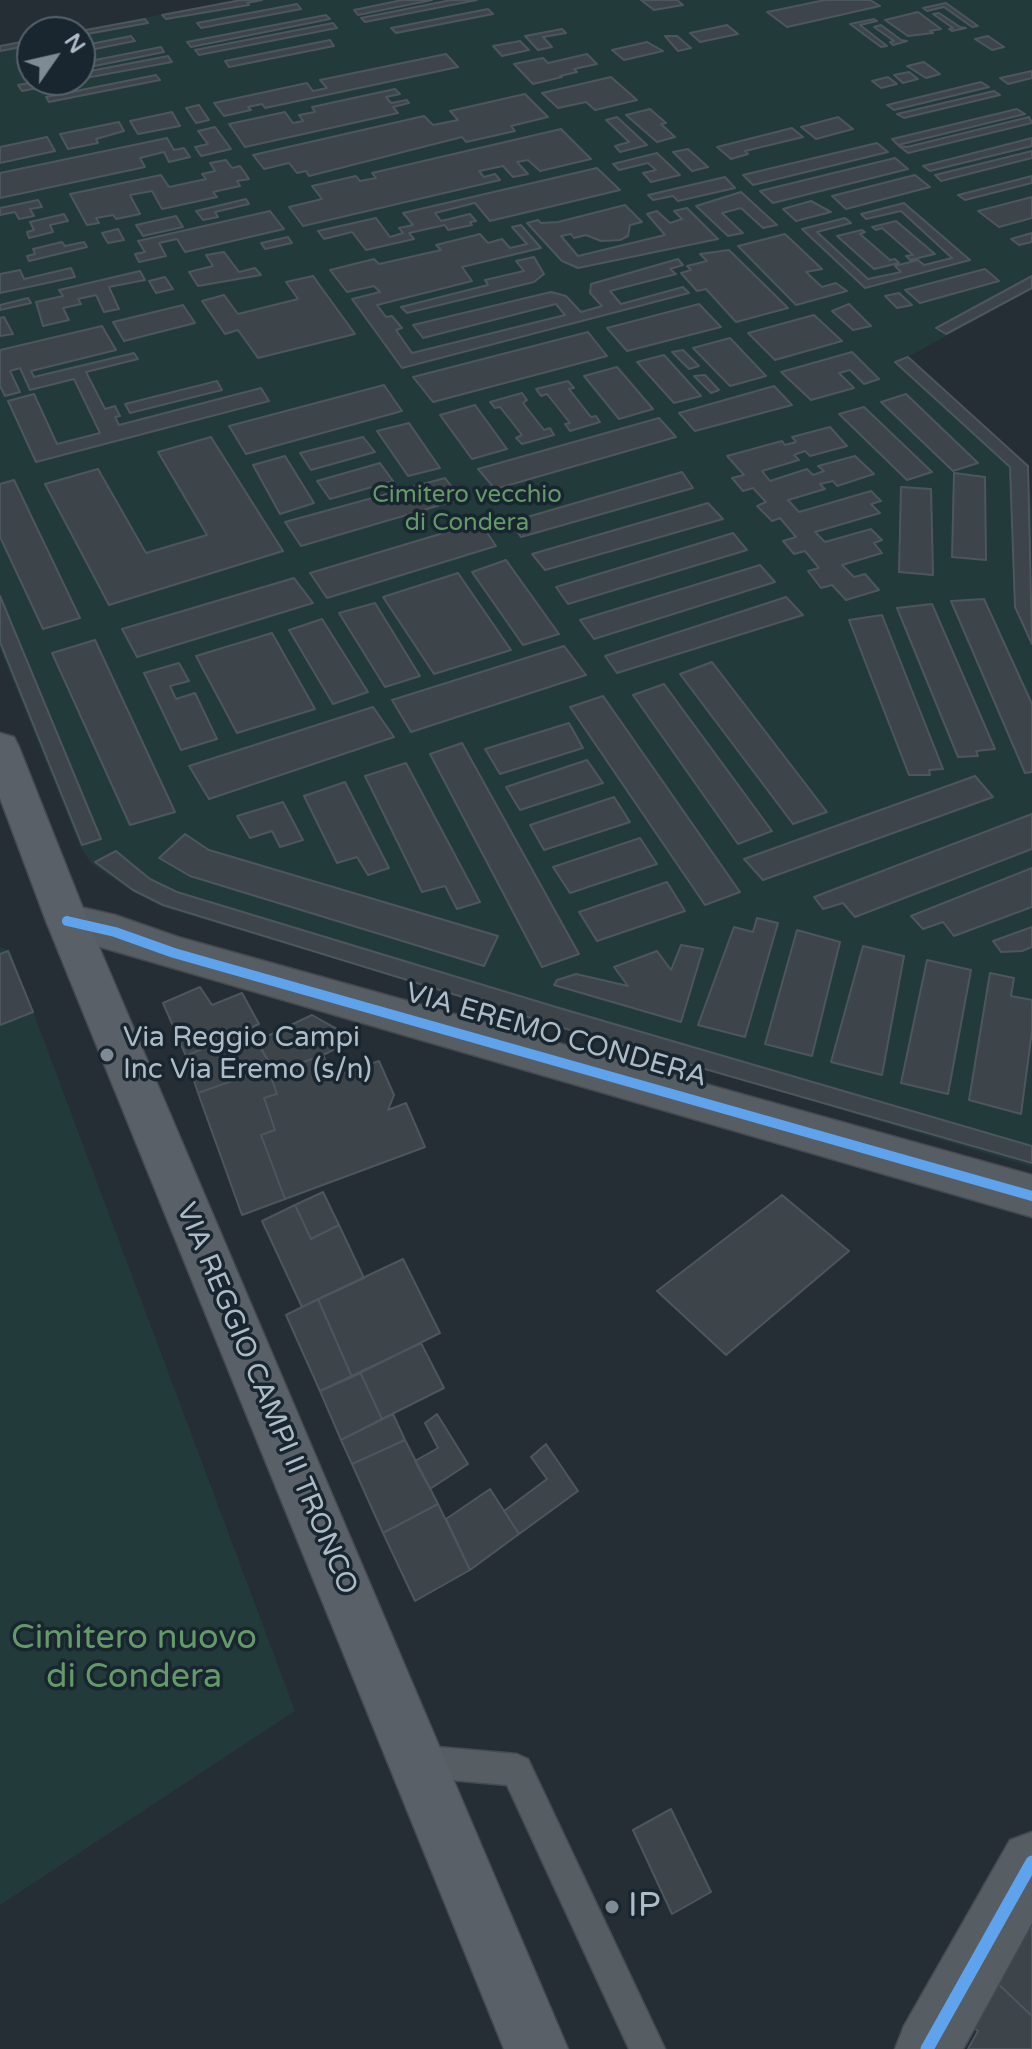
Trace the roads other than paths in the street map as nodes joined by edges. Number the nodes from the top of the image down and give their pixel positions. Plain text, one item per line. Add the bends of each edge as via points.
1 (0, 747) edge
2 (67, 921) junction
3 (1032, 1196) edge
4 (416, 1761) junction
5 (1032, 1862) edge
6 (536, 2049) edge
7 (647, 2049) edge
8 (927, 2049) edge

1 - 2 main road, VIA REGGIO CAMPI II TRONCO
2 - 3 street, VIA EREMO CONDERA
2 - 4 main road, VIA REGGIO CAMPI II TRONCO
4 - 6 main road, VIA REGGIO CAMPI II TRONCO
4 - 7 lane via 517,1770
5 - 8 street

